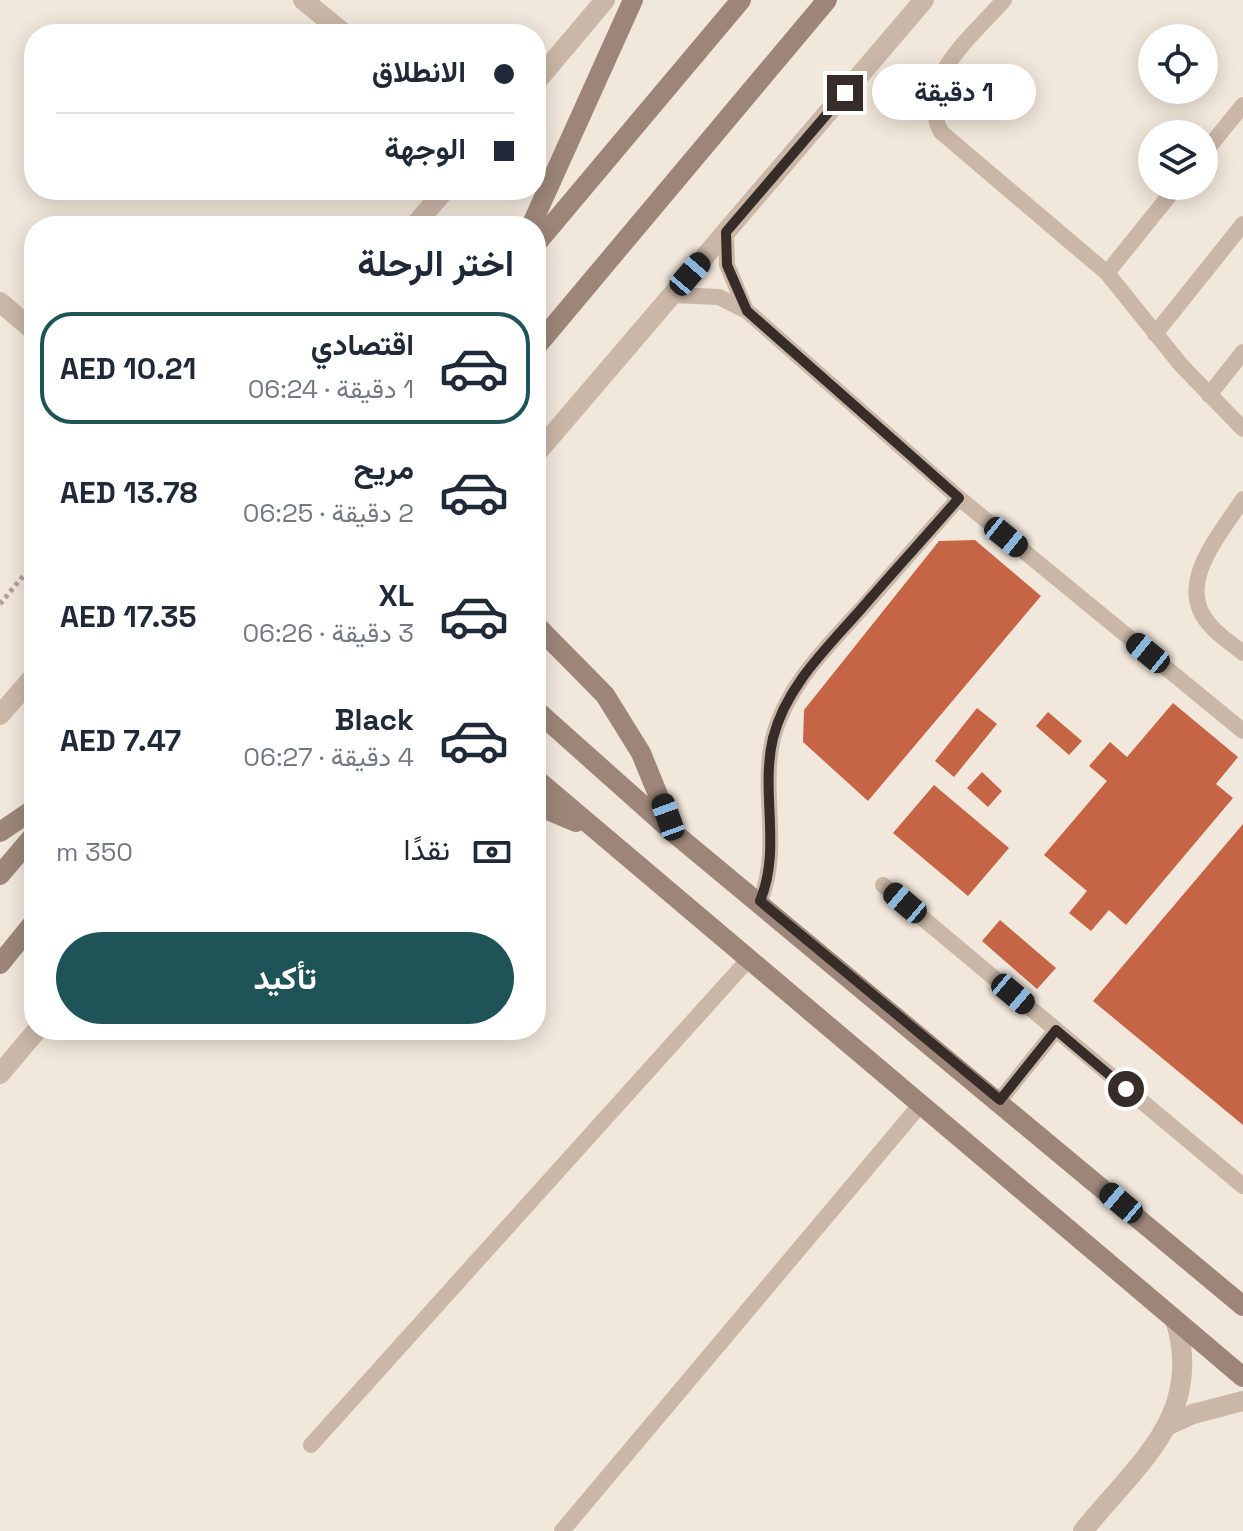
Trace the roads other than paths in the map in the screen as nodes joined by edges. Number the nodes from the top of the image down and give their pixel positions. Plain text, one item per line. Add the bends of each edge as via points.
1 (303, 0) edge
2 (605, 0) edge
3 (633, 0) edge
4 (741, 0) edge
5 (827, 0) edge
6 (924, 0) edge
7 (1004, 0) edge
8 (333, 24) edge
9 (546, 70) edge
10 (1243, 105) edge
11 (1218, 136) edge
12 (546, 193) edge
13 (436, 200) edge
14 (1166, 200) edge
15 (423, 216) edge
16 (1243, 224) edge
17 (546, 232) edge
18 (726, 232) junction
19 (1107, 273) junction
20 (672, 295) junction
21 (0, 302) edge
22 (747, 311) junction
23 (24, 322) edge
24 (1155, 334) junction
25 (546, 335) edge
26 (1243, 352) edge
27 (1209, 395) junction
28 (1243, 429) edge
29 (546, 442) edge
30 (959, 498) junction
31 (1243, 499) edge
32 (546, 635) edge
33 (1243, 653) edge
34 (24, 687) edge
35 (0, 715) edge
36 (546, 719) edge
37 (1243, 731) edge
38 (546, 788) edge
39 (546, 809) edge
40 (24, 816) edge
41 (592, 828) junction
42 (0, 832) edge
43 (674, 833) junction
44 (24, 847) edge
45 (0, 875) edge
46 (883, 885) dead end
47 (760, 901) junction
48 (24, 934) edge
49 (748, 960) junction
50 (0, 964) edge
51 (1056, 1030) junction
52 (29, 1040) edge
53 (0, 1074) edge
54 (1000, 1100) junction
55 (921, 1104) junction
56 (1243, 1186) edge
57 (1243, 1306) edge
58 (1175, 1320) junction
59 (1243, 1377) edge
60 (1243, 1401) edge
61 (1169, 1425) junction
62 (311, 1445) dead end
63 (562, 1531) edge
64 (1083, 1531) edge

1 - 8 street
2 - 9 street
3 - 12 main road
4 - 17 main road
5 - 25 main road
6 - 18 street
7 - 19 lane via 942,72 932,95 935,121 950,142
10 - 11 lane
13 - 15 street
14 - 19 lane
16 - 24 lane
18 - 20 street
18 - 22 lane via 727,265
19 - 24 lane
20 - 22 lane via 703,294
20 - 29 street
21 - 23 street
22 - 30 lane
24 - 27 lane
26 - 27 lane
27 - 28 lane
30 - 37 lane
30 - 47 lane via 820,655 785,706 768,765 772,852
31 - 33 lane via 1204,561 1196,594 1210,626
32 - 43 main road via 605,695 641,753
34 - 35 street
36 - 43 main road
38 - 41 main road
39 - 41 main road
40 - 42 main road
41 - 49 main road
43 - 47 main road
44 - 45 main road
46 - 51 lane
47 - 54 main road
48 - 50 main road
49 - 55 main road
49 - 62 lane
51 - 54 lane
51 - 56 lane
52 - 53 street
54 - 57 main road
55 - 58 main road
55 - 63 lane
58 - 59 main road
58 - 61 street via 1185,1373
60 - 61 street
61 - 64 street

